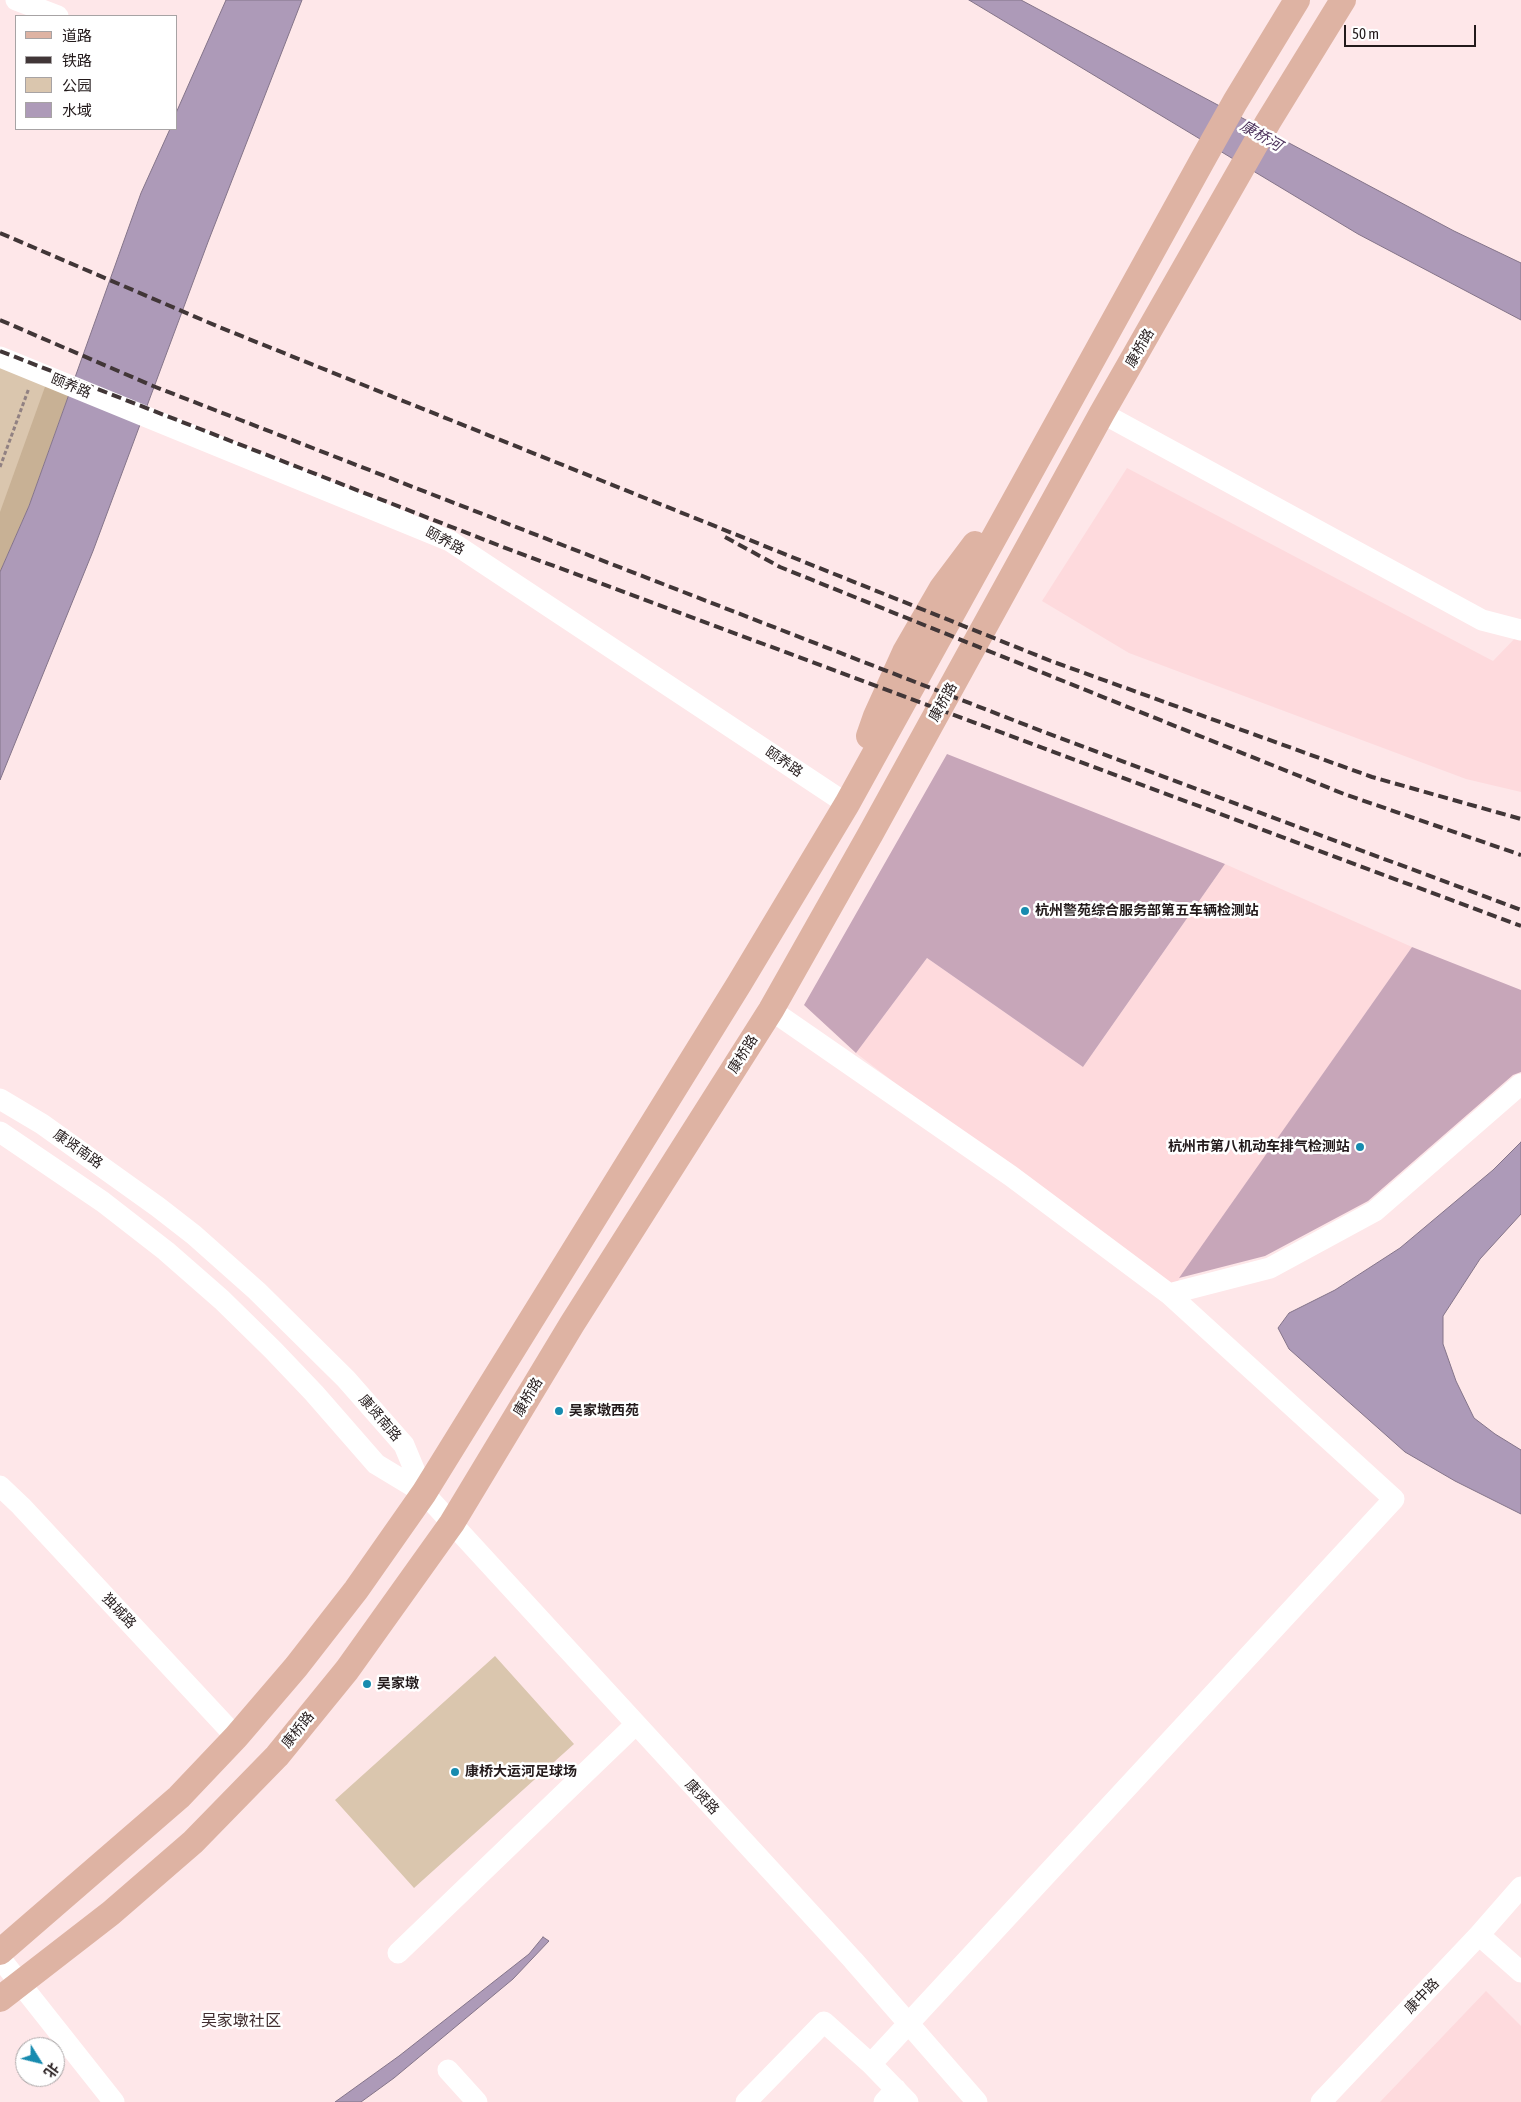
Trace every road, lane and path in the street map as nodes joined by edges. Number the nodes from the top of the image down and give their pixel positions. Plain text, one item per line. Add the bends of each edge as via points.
1 (16, 0) edge
2 (1297, 0) edge
3 (1342, 0) edge
4 (55, 15) edge
5 (0, 357) edge
6 (29, 388) dead end
7 (1102, 413) junction
8 (0, 467) edge
9 (1521, 630) edge
10 (847, 804) junction
11 (771, 1010) junction
12 (1521, 1084) edge
13 (0, 1099) edge
14 (3, 1134) edge
15 (1168, 1294) junction
16 (0, 1486) edge
17 (424, 1493) junction
18 (452, 1523) junction
19 (635, 1725) junction
20 (236, 1737) junction
21 (1521, 1887) edge
22 (1480, 1935) junction
23 (0, 1952) edge
24 (398, 1953) dead end
25 (0, 1958) edge
26 (1521, 1972) edge
27 (10, 1992) edge
28 (908, 2024) junction
29 (871, 2064) junction
30 (448, 2070) dead end
31 (896, 2098) edge
32 (114, 2102) edge
33 (477, 2102) edge
34 (746, 2102) edge
35 (977, 2102) edge
36 (1321, 2102) edge

1 - 4 street
2 - 10 main road via 1235,102
3 - 7 main road, 康桥路 via 1268,122
5 - 10 street, 颐养路 via 450,541
6 - 8 path
7 - 9 street via 1482,620
7 - 11 main road, 康桥路
10 - 17 main road
11 - 15 street via 1011,1176
11 - 18 main road, 康桥路 via 577,1315
12 - 15 street via 1376,1211 1270,1268
13 - 17 street, 康贤南路 via 42,1124 158,1207 257,1291 346,1379 404,1445
14 - 17 street via 104,1202 166,1251 273,1350 376,1464
15 - 28 street via 1394,1498
16 - 20 street, 独城路
17 - 18 street, 康贤路
17 - 20 main road via 356,1590
18 - 19 street, 康贤路
18 - 27 main road, 康桥路 via 347,1670 276,1756 193,1842 111,1913
19 - 24 street
19 - 28 street, 康贤路 via 853,1960
20 - 23 main road via 179,1797
21 - 22 street, 康中路
22 - 26 street
22 - 36 street, 康中路
25 - 27 street
27 - 32 street
28 - 29 street
28 - 35 street, 康贤路
29 - 31 street
29 - 34 street via 824,2022
30 - 33 street

